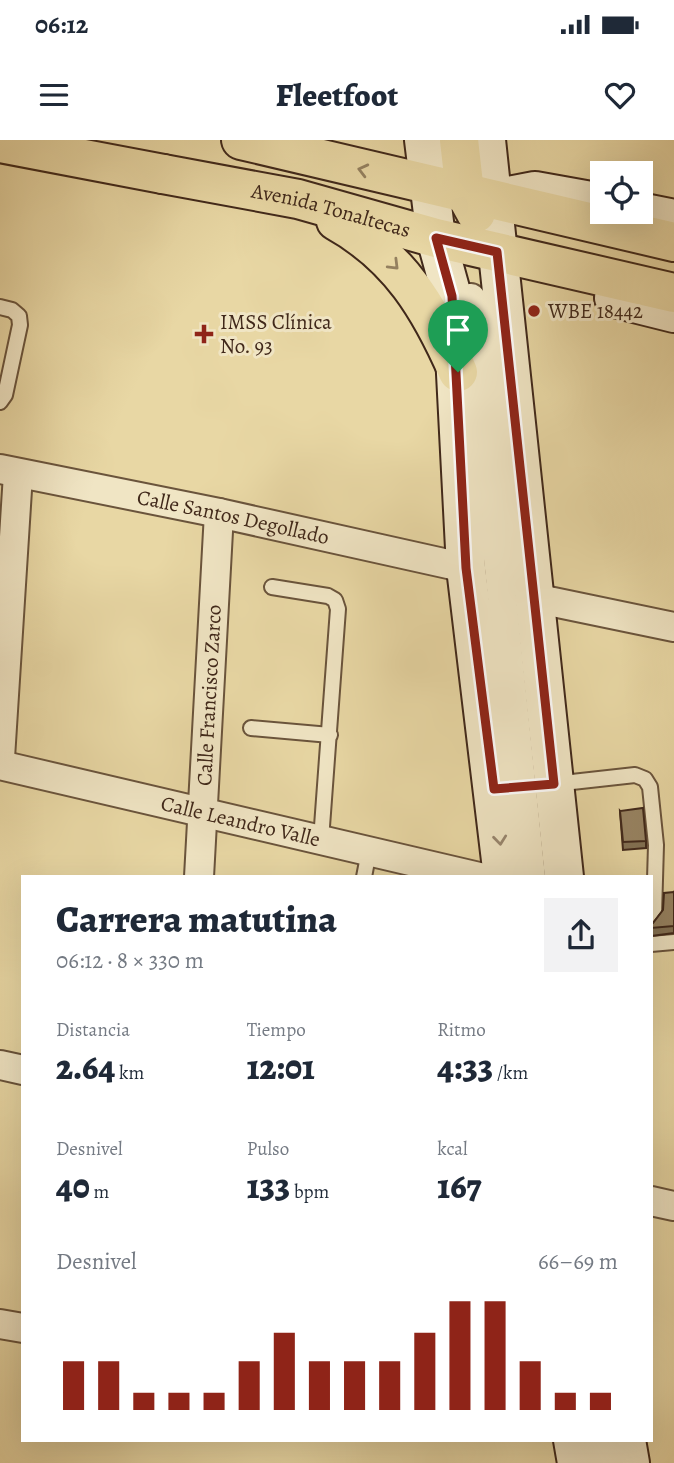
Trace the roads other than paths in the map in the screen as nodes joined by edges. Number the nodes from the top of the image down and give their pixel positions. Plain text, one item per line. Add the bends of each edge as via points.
1 (58, 140) edge
2 (241, 140) edge
3 (424, 140) edge
4 (459, 140) edge
5 (486, 140) edge
6 (0, 143) edge
7 (163, 174) junction
8 (462, 193) junction
9 (298, 199) junction
10 (590, 200) edge
11 (653, 215) edge
12 (674, 219) edge
13 (436, 238) junction
14 (674, 242) edge
15 (497, 252) junction
16 (674, 293) edge
17 (471, 298) dead end
18 (0, 307) edge
19 (674, 313) edge
20 (458, 372) junction
21 (0, 402) edge
22 (9, 471) edge
23 (219, 513) junction
24 (466, 568) junction
25 (272, 587) dead end
26 (534, 598) junction
27 (674, 627) edge
28 (251, 728) dead end
29 (330, 735) junction
30 (0, 758) edge
31 (0, 765) edge
32 (530, 786) junction
33 (203, 813) junction
34 (321, 840) junction
35 (367, 864) edge
36 (199, 875) edge
37 (462, 875) edge
38 (504, 875) edge
39 (531, 875) edge
40 (563, 875) edge
41 (653, 891) edge
42 (674, 942) edge
43 (653, 944) edge
44 (0, 1065) edge
45 (21, 1070) edge
46 (653, 1201) edge
47 (674, 1206) edge
48 (0, 1324) edge
49 (21, 1328) edge
50 (573, 1442) edge
51 (599, 1442) edge
52 (626, 1442) edge
53 (577, 1463) edge
54 (602, 1463) edge
55 (630, 1463) edge

1 - 7 main road
8 -> 2 main road
3 - 8 street
4 - 8 main road
5 - 8 street
6 - 7 main road
7 - 9 main road, Avenida Tonaltecas
8 - 10 street via 551,191
8 - 13 main road
8 - 14 main road
8 - 15 street
9 - 13 main road, Avenida Tonaltecas
9 -> 20 main road via 355,232 400,269 429,309
11 - 12 street
13 - 15 main road, Avenida Tonaltecas
13 - 20 street via 452,296
15 - 16 main road, Avenida Tonaltecas
15 - 19 street, Avenida Tonaltecas via 536,278
15 - 26 street
17 - 32 street
18 - 21 lane via 19,316 20,326
20 - 24 street
22 - 23 street, Calle Santos Degollado
22 - 30 street
23 - 24 street, Calle Santos Degollado
23 - 33 street, Calle Francisco Zarco
24 - 32 street
25 - 29 lane via 335,600
26 - 27 street
26 - 32 street
28 - 29 lane
29 - 34 lane
31 - 33 street, Calle Leandro Valle
32 -> 38 street
32 - 39 street
32 - 40 street
32 - 41 lane via 635,775 645,779 650,787 656,845
33 - 34 street, Calle Leandro Valle
33 - 36 street, Calle Francisco Zarco
34 - 35 street, Calle Leandro Valle
35 - 37 street, Calle Leandro Valle
42 - 43 lane
44 - 45 street
46 - 47 street
48 - 49 street
50 - 53 street
51 - 54 street
52 - 55 street

